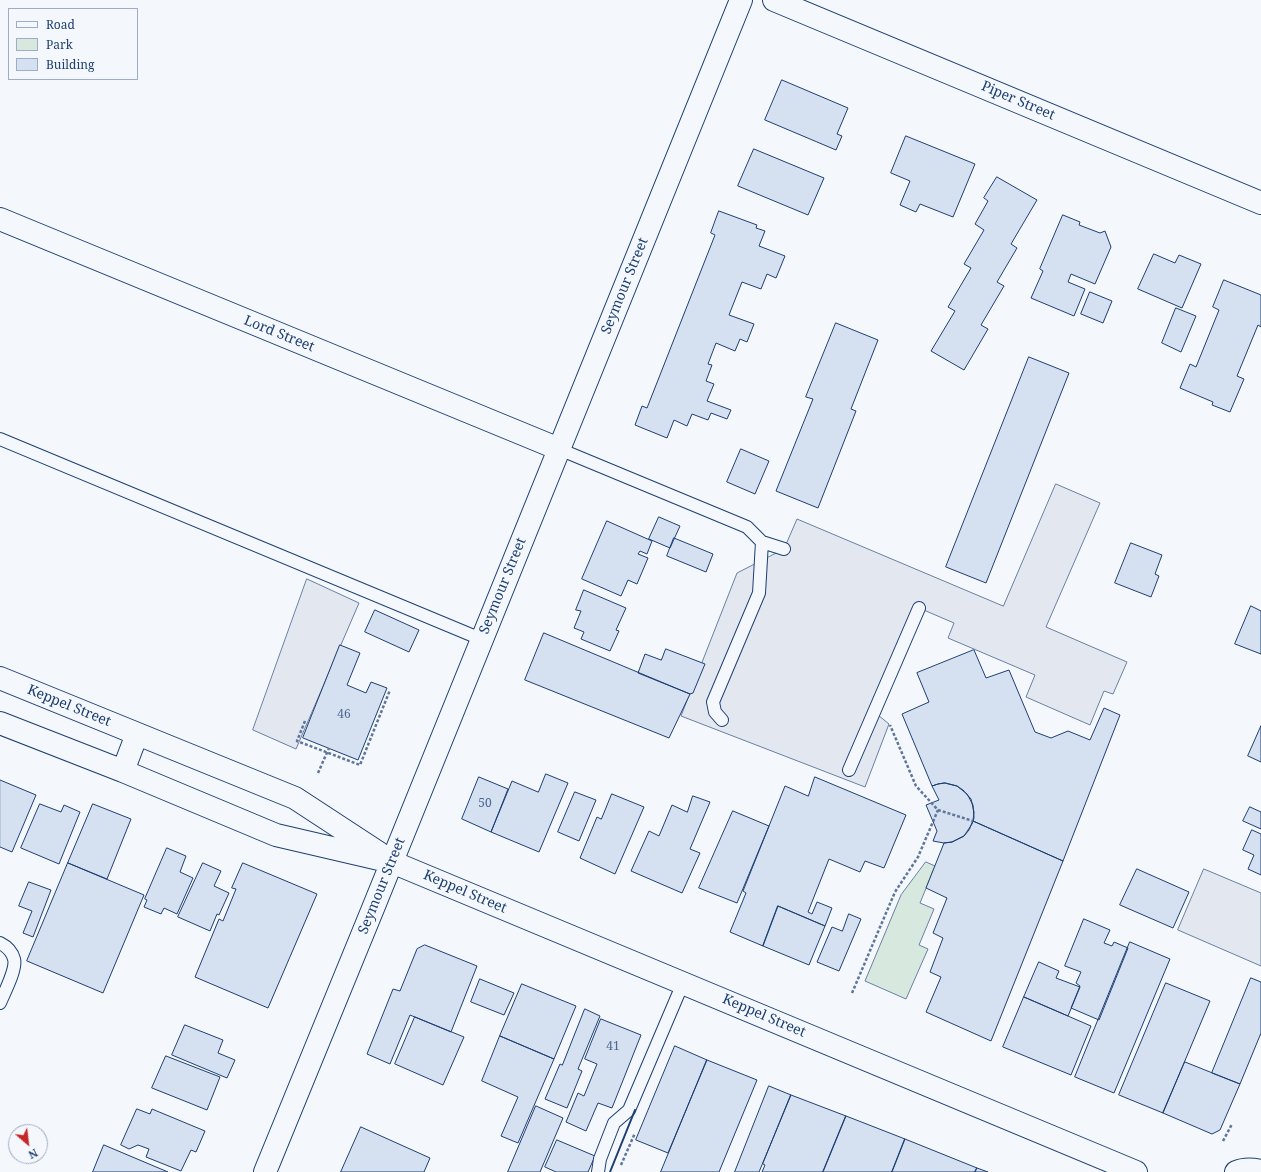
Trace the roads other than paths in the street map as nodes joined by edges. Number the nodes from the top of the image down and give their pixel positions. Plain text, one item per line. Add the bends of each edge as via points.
1 (741, 0) edge
2 (774, 0) edge
3 (1261, 203) edge
4 (0, 219) edge
5 (0, 439) edge
6 (559, 448) junction
7 (762, 542) junction
8 (784, 549) dead end
9 (919, 608) dead end
10 (481, 639) junction
11 (0, 678) edge
12 (722, 720) dead end
13 (0, 723) edge
14 (137, 734) junction
15 (849, 770) dead end
16 (123, 771) junction
17 (392, 862) junction
18 (0, 943) edge
19 (683, 982) junction
20 (0, 1003) edge
21 (1261, 1171) edge
22 (265, 1172) edge
23 (598, 1172) edge
24 (1136, 1172) edge
25 (1236, 1172) edge

1 - 6 street, Seymour Street
2 - 3 street, Piper Street
4 - 6 street, Lord Street
5 - 10 lane
6 - 7 lane via 747,527
6 - 10 street, Seymour Street
7 - 8 lane
7 - 12 lane via 759,593 713,702 715,712
9 - 15 lane
10 - 17 street, Seymour Street
11 - 14 street, Keppel Street
13 - 16 street, Keppel Street
14 - 16 street
14 - 17 street, Keppel Street via 295,798
16 - 17 street, Keppel Street via 276,835
17 - 19 street, Keppel Street
17 - 22 street, Seymour Street
18 - 20 lane via 10,950 14,959 13,971
19 - 23 lane via 629,1110 614,1123 600,1159
19 - 24 street, Keppel Street
21 - 25 street via 1256,1169

